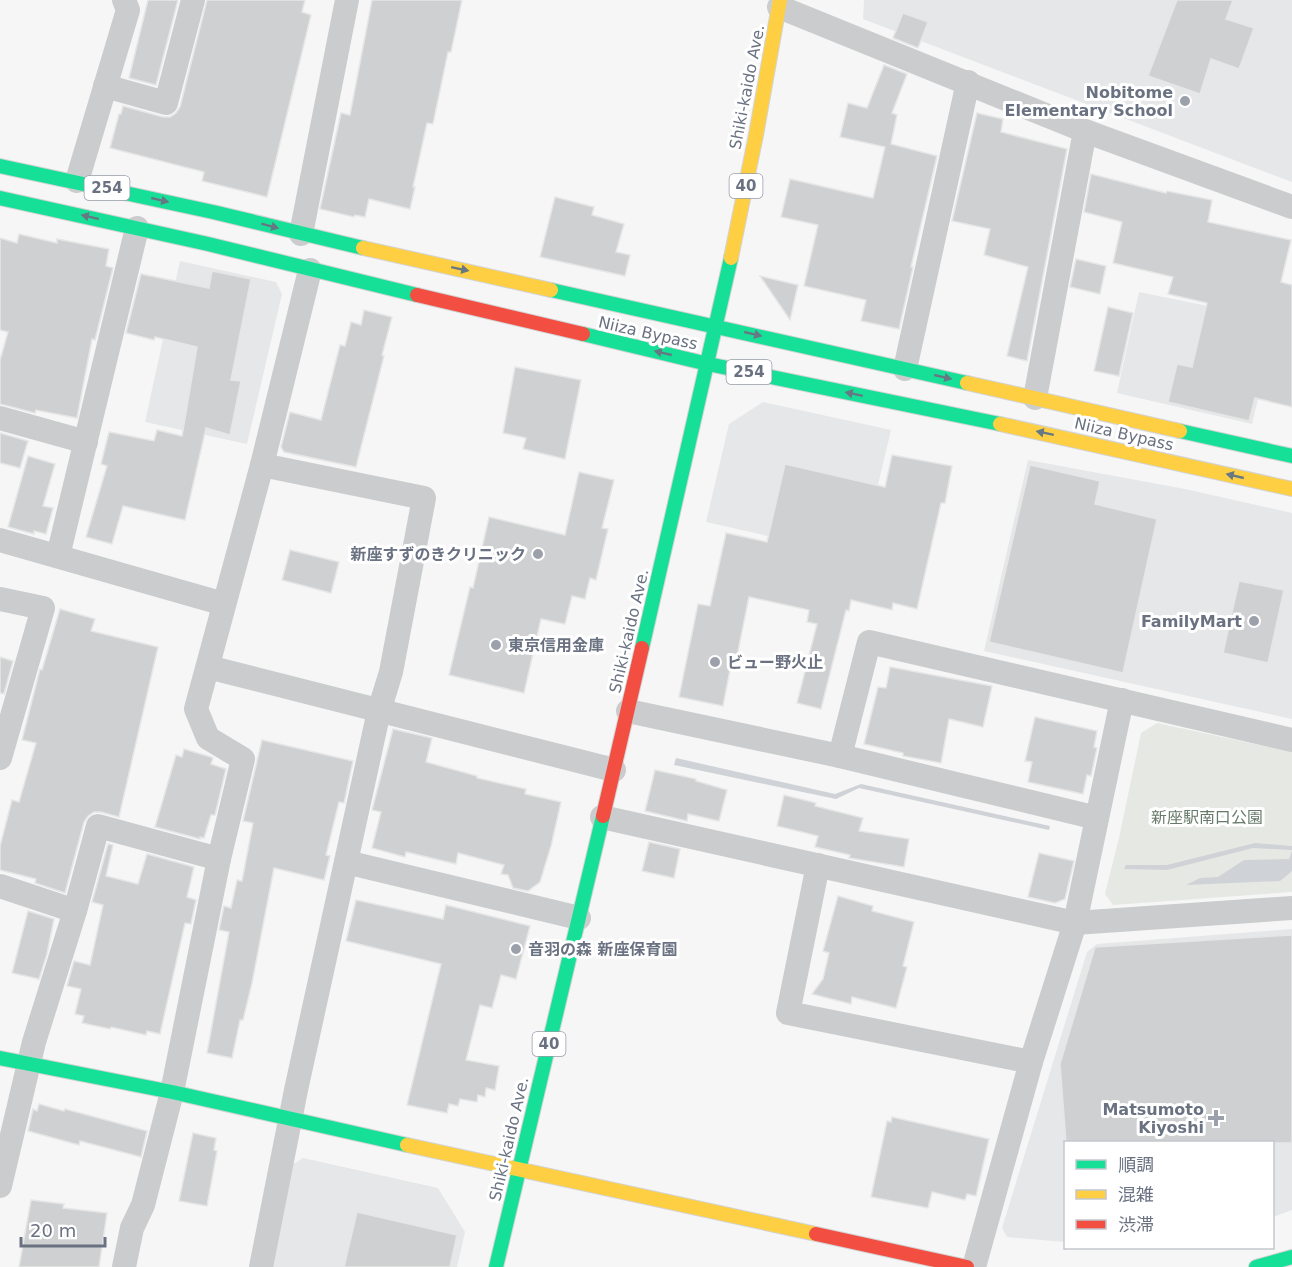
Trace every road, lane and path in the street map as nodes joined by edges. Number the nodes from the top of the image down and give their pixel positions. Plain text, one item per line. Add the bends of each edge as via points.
1 (124, 0) edge
2 (193, 0) edge
3 (347, 0) edge
4 (779, 4) edge
5 (968, 82) junction
6 (105, 86) junction
7 (1085, 131) junction
8 (0, 166) edge
9 (76, 181) junction
10 (0, 198) edge
11 (1292, 207) edge
12 (137, 228) junction
13 (301, 234) junction
14 (310, 270) junction
15 (717, 326) junction
16 (708, 364) junction
17 (905, 369) junction
18 (1035, 398) junction
19 (0, 418) edge
20 (86, 442) junction
21 (1292, 456) edge
22 (262, 465) junction
23 (1292, 489) edge
24 (0, 540) edge
25 (58, 556) junction
26 (0, 599) edge
27 (224, 604) junction
28 (208, 667) junction
29 (1122, 700) junction
30 (378, 711) junction
31 (628, 711) junction
32 (1292, 740) edge
33 (840, 756) junction
34 (0, 758) edge
35 (614, 770) junction
36 (602, 817) junction
37 (1097, 818) junction
38 (219, 859) junction
39 (346, 862) junction
40 (818, 865) junction
41 (0, 886) edge
42 (1292, 908) edge
43 (75, 911) junction
44 (579, 918) junction
45 (1075, 923) junction
46 (0, 1058) edge
47 (29, 1062) junction
48 (1030, 1062) junction
49 (172, 1092) junction
50 (290, 1118) junction
51 (519, 1170) junction
52 (0, 1186) edge
53 (1292, 1257) edge
54 (124, 1267) edge
55 (261, 1267) edge
56 (496, 1267) edge
57 (968, 1267) edge
58 (974, 1267) edge
59 (1256, 1267) edge

1 - 6 street via 128,10
2 - 6 street via 166,103
3 - 13 street
4 - 5 street
4 - 15 main road, Shiki-kaido Ave. / 40
5 - 7 street
5 - 17 street
6 - 9 street
7 - 11 street
7 - 18 street
8 - 9 main road, Niiza Bypass / 254
9 -> 13 main road, Niiza Bypass / 254
12 -> 10 main road, Niiza Bypass / 254
12 - 14 main road, Niiza Bypass / 254
12 - 20 street
13 -> 15 main road, Niiza Bypass / 254
16 -> 14 main road, Niiza Bypass / 254
14 - 22 street
15 - 16 main road, Shiki-kaido Ave. / 40
15 -> 17 main road, Niiza Bypass / 254
23 -> 16 main road, Niiza Bypass / 254
16 - 31 main road, Shiki-kaido Ave. / 40
17 -> 18 main road, Niiza Bypass / 254
18 - 21 main road, Niiza Bypass / 254
19 - 20 street
20 - 25 street
22 - 27 street
22 - 30 street via 424,498 391,672
24 - 25 street
25 - 27 street
26 - 34 street via 43,608
27 - 28 street
28 - 30 street
28 - 38 street via 196,709 208,738 243,759
29 - 32 street
29 - 33 street via 869,642
29 - 37 street
30 - 35 street
30 - 39 street
31 - 33 street
31 - 35 main road, Shiki-kaido Ave. / 40
33 - 37 street
35 - 36 main road, Shiki-kaido Ave. / 40
36 - 40 street
36 - 44 main road, Shiki-kaido Ave. / 40
37 - 45 street
38 - 43 street via 98,826
38 - 49 street
39 - 44 street
39 - 50 street
40 - 45 street
40 - 48 street via 788,1013
41 - 43 street
42 - 45 street
43 - 47 street
44 - 51 main road, Shiki-kaido Ave. / 40
45 - 48 street
46 - 47 main road
47 - 49 main road
47 - 52 street
48 - 58 street
49 - 50 main road
49 - 54 street
50 - 51 main road
50 - 55 street
51 - 56 main road, Shiki-kaido Ave. / 40
51 - 57 main road
53 - 59 main road

